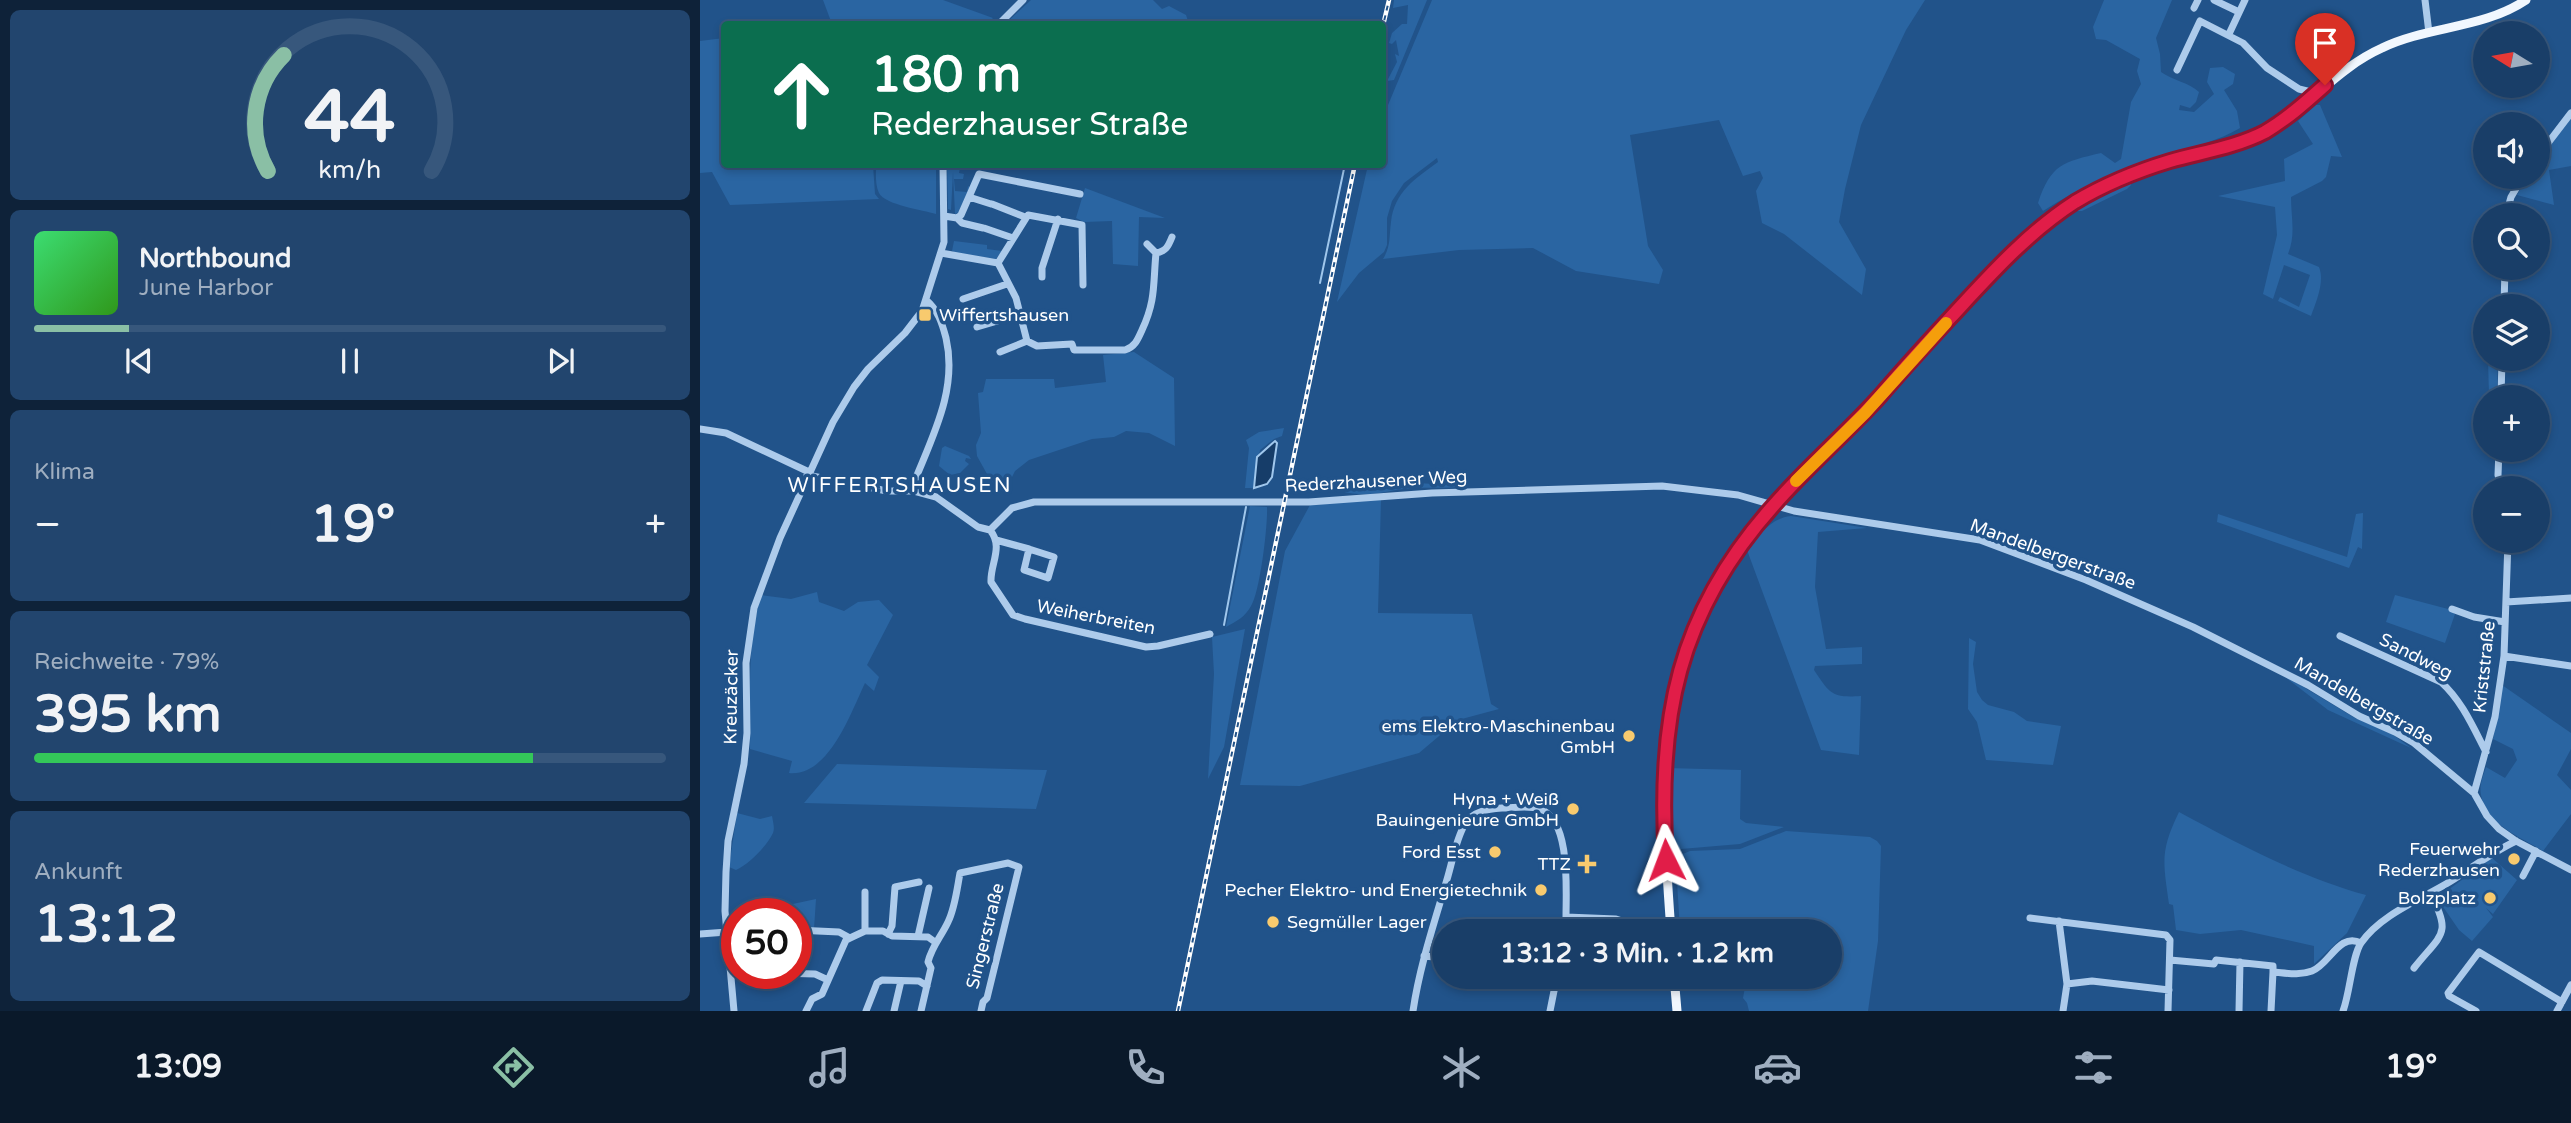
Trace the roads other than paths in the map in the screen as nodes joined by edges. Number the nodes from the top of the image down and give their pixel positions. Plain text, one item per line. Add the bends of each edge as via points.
1 (1023, 0) edge
2 (2214, 0) edge
3 (2245, 0) edge
4 (2426, 0) edge
5 (2526, 0) edge
6 (2239, 12) junction
7 (1002, 21) edge
8 (2429, 33) junction
9 (2229, 34) junction
10 (2177, 70) dead end
11 (2312, 96) junction
12 (2571, 113) edge
13 (2550, 140) edge
14 (943, 168) edge
15 (1080, 194) dead end
16 (969, 197) junction
17 (944, 216) junction
18 (1025, 217) junction
19 (957, 218) junction
20 (1058, 219) junction
21 (1172, 237) dead end
22 (1013, 238) junction
23 (1147, 244) dead end
24 (941, 253) junction
25 (1156, 253) junction
26 (998, 263) junction
27 (1042, 277) dead end
28 (1007, 284) junction
29 (1083, 285) dead end
30 (963, 299) dead end
31 (926, 300) junction
32 (1021, 314) junction
33 (977, 327) dead end
34 (1027, 341) junction
35 (1000, 352) dead end
36 (700, 429) edge
37 (808, 474) junction
38 (914, 491) junction
39 (1773, 505) junction
40 (990, 530) junction
41 (996, 540) junction
42 (1029, 549) junction
43 (2508, 553) edge
44 (2571, 598) edge
45 (2506, 602) junction
46 (2452, 609) dead end
47 (2505, 622) junction
48 (2193, 627) joint
49 (1210, 634) dead end
50 (2340, 636) dead end
51 (2504, 656) junction
52 (2571, 666) edge
53 (2486, 752) junction
54 (2474, 793) junction
55 (2516, 841) junction
56 (2536, 850) junction
57 (2571, 870) edge
58 (2523, 876) dead end
59 (919, 882) dead end
60 (929, 888) dead end
61 (865, 892) dead end
62 (2430, 893) junction
63 (725, 898) edge
64 (1566, 918) joint
65 (2030, 918) dead end
66 (1616, 919) edge
67 (1670, 919) edge
68 (2059, 921) junction
69 (812, 931) edge
70 (865, 931) junction
71 (721, 932) edge
72 (700, 934) edge
73 (888, 934) junction
74 (918, 936) junction
75 (850, 938) junction
76 (935, 942) junction
77 (2359, 947) junction
78 (1424, 956) junction
79 (1432, 957) edge
80 (2170, 960) junction
81 (2240, 962) junction
82 (2414, 968) dead end
83 (2273, 972) junction
84 (812, 974) edge
85 (828, 980) junction
86 (901, 981) junction
87 (2067, 984) junction
88 (2571, 985) edge
89 (927, 986) junction
90 (732, 989) edge
91 (1554, 989) edge
92 (1675, 989) edge
93 (2169, 990) junction
94 (2562, 1002) junction
95 (734, 1011) edge
96 (806, 1011) edge
97 (866, 1011) edge
98 (894, 1011) edge
99 (921, 1011) edge
100 (981, 1011) edge
101 (1413, 1011) edge
102 (1550, 1011) edge
103 (1676, 1011) edge
104 (2063, 1011) edge
105 (2168, 1011) edge
106 (2239, 1011) edge
107 (2271, 1011) edge
108 (2343, 1011) edge
109 (2476, 1011) edge
110 (2557, 1011) edge

1 - 7 street
2 - 6 street
3 - 6 street
4 - 8 street
5 - 8 main road via 2490,17
6 - 9 street
8 - 11 main road via 2383,47 2336,75
9 - 10 street via 2200,21
9 - 11 street via 2267,68
11 - 39 main road via 2262,133 2138,171 2055,216 1982,283 1865,413
12 - 13 street
14 - 17 street, Kreuzäcker
15 - 16 street via 979,174
16 - 18 street
16 - 19 street
17 - 19 street
17 - 24 street, Kreuzäcker
18 - 20 street
18 - 22 street
19 - 22 street
20 - 27 street
20 - 29 street via 1082,225
21 - 25 street via 1168,247
22 - 26 street
23 - 25 street
24 - 26 street
24 - 31 street, Kreuzäcker
25 - 34 street via 1151,310 1132,348 1074,350 1072,344 1037,346
26 - 28 street
28 - 30 street
28 - 32 street
31 - 37 street, Kreuzäcker via 905,333 854,387
31 - 38 street via 944,330 950,363 945,405
32 - 33 street
32 - 34 street
34 - 35 street
36 - 37 street via 726,433
37 - 38 street via 887,491
37 - 63 street, Kreuzäcker via 769,565 751,623 746,663 747,733 727,851
38 - 40 street via 943,500 978,527
39 - 40 street, Rederzhausener Weg via 1738,495 1662,486 1309,502 1034,502 1012,508
39 - 48 street, Mandelbergerstraße via 1980,540
39 - 67 main road via 1706,601 1682,659 1664,755
40 - 41 street
41 - 42 street
41 - 49 street, Weiherbreiten via 991,582 1013,615 1146,647
42 - 42 street via 1054,557 1048,578 1024,570
43 - 45 street, Kriststraße
44 - 45 street
45 - 47 street, Kriststraße
46 - 47 street via 2474,618
47 - 51 street, Kriststraße
48 - 54 street, Mandelbergstraße via 2414,743
50 - 53 street, Sandweg via 2441,682 2463,709
51 - 52 street
51 - 53 street, Kriststraße
53 - 54 street, Kriststraße
54 - 55 street, Mandelbergstraße via 2487,816
55 - 56 street, Mandelbergstraße
55 - 62 street
56 - 57 street, Mandelbergstraße
56 - 58 street
59 - 73 street via 895,887
60 - 74 street
61 - 70 street
62 - 77 street via 2374,928
62 - 82 street via 2444,925
64 - 66 street
64 - 78 street via 1561,831 1551,815 1532,807 1489,809 1466,822
65 - 68 street
68 - 80 street via 2166,935
68 - 87 street
69 - 75 street via 839,932
70 - 73 street
70 - 75 street
71 - 72 street
73 - 74 street
74 - 76 street
75 - 85 street
76 - 89 street
76 - 100 street, Singerstraße via 949,922 960,873 1008,863 1018,867
77 - 83 street via 2341,946 2309,973
77 - 108 street
78 - 79 street
78 - 101 street
80 - 81 street
80 - 93 street
81 - 83 street via 2273,966
81 - 106 street
83 - 107 street
84 - 85 street
85 - 96 street
86 - 89 street
86 - 97 street via 877,983
86 - 98 street
87 - 93 street via 2092,981
87 - 104 street
88 - 94 street
89 - 99 street
90 - 95 street, Kreuzäcker
91 - 102 street
92 - 103 main road
93 - 105 street
94 - 109 street via 2479,952 2448,993
94 - 110 street

